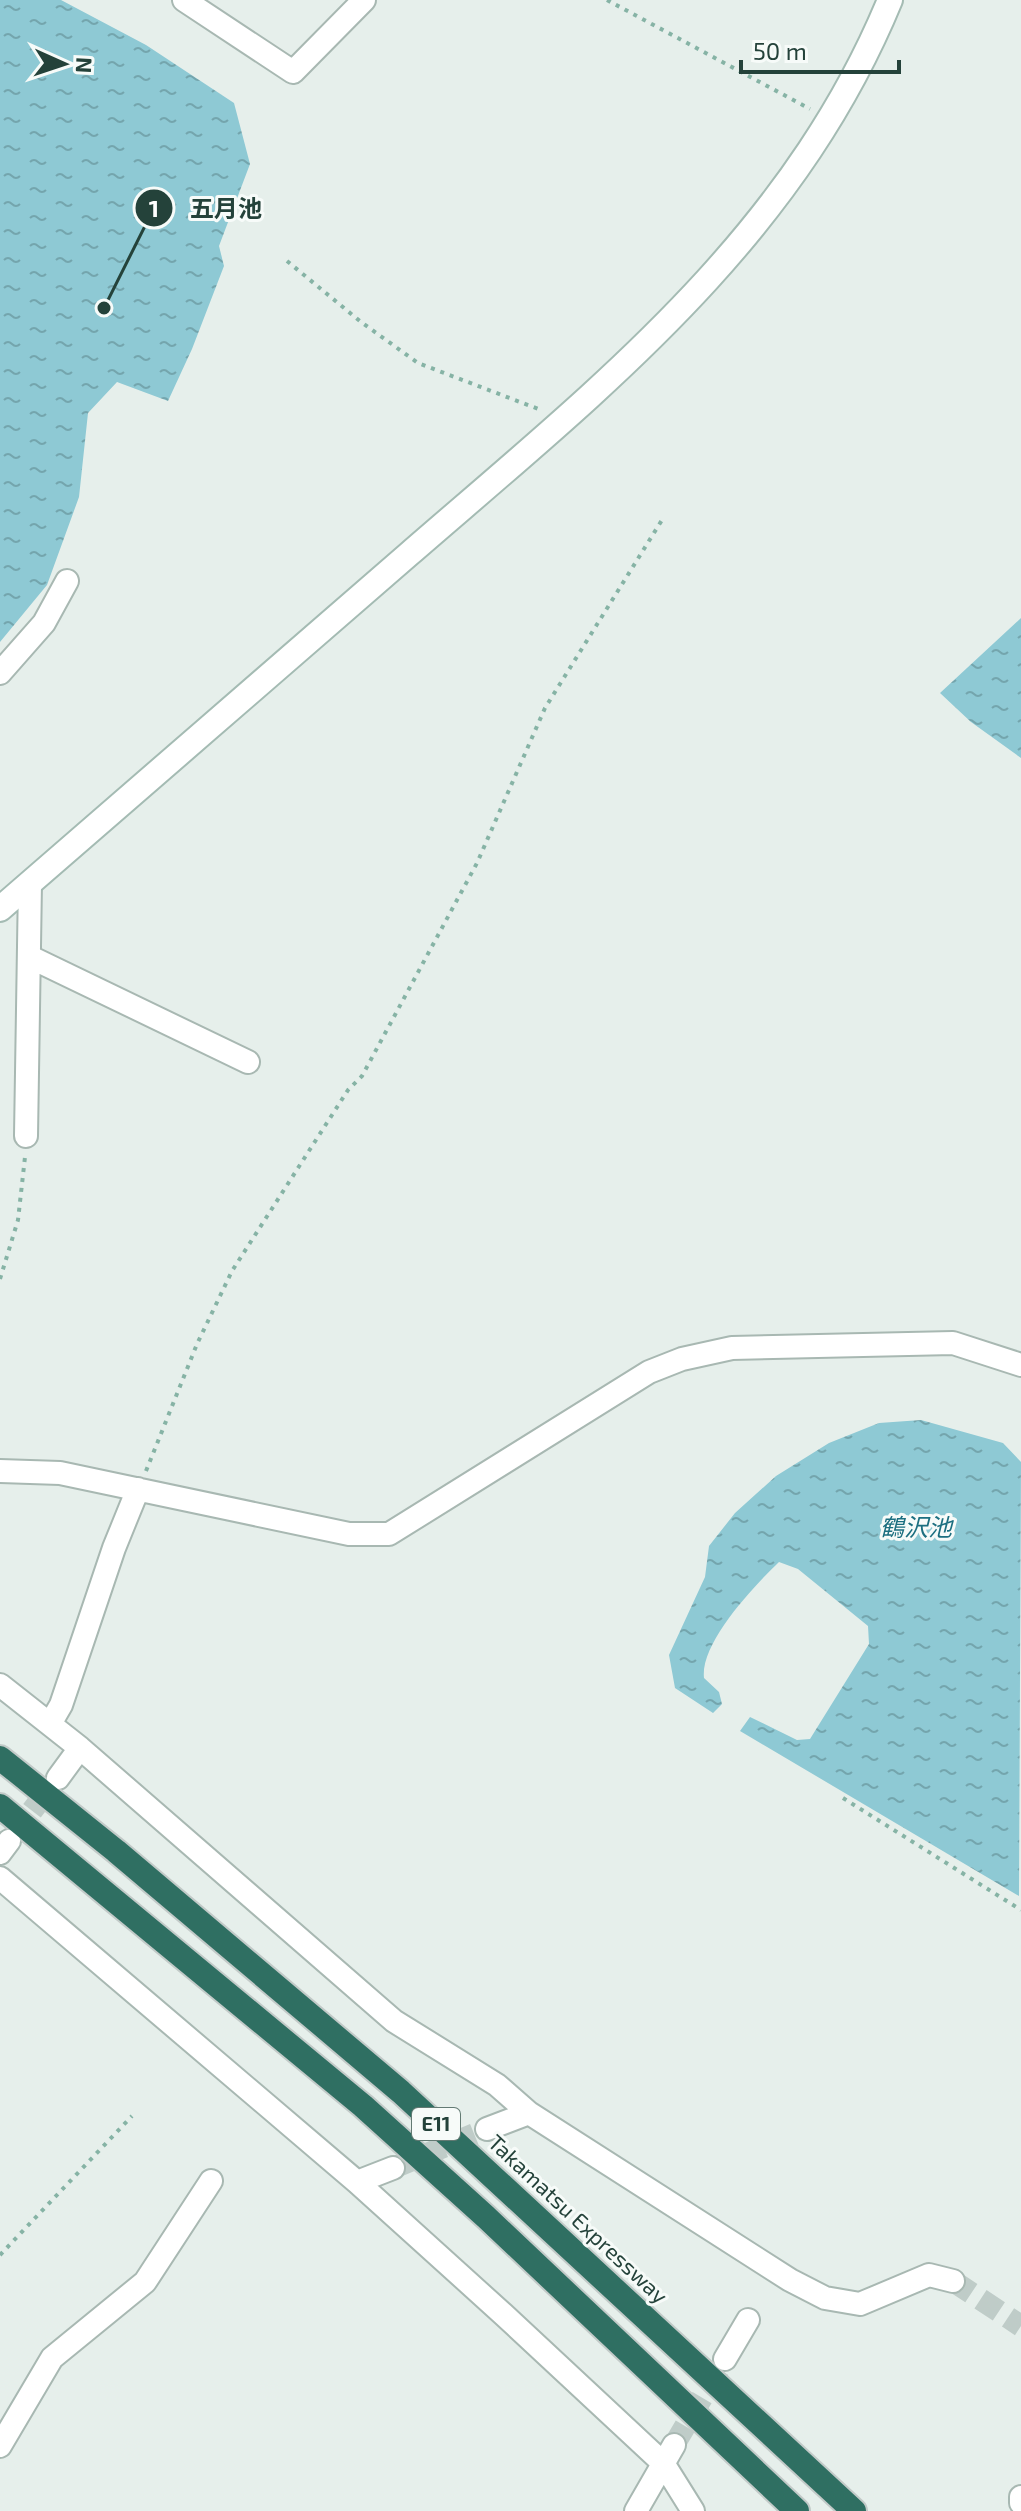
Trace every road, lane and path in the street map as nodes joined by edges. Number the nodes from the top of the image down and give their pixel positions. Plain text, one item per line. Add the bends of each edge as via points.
1 (184, 0) edge
2 (364, 0) edge
3 (607, 0) edge
4 (890, 0) edge
5 (830, 120) junction
6 (287, 261) dead end
7 (563, 419) junction
8 (662, 520) dead end
9 (67, 581) dead end
10 (0, 673) edge
11 (30, 883) junction
12 (0, 909) edge
13 (30, 957) junction
14 (248, 1062) dead end
15 (26, 1136) joint
16 (0, 1279) edge
17 (1021, 1365) edge
18 (0, 1471) edge
19 (138, 1489) junction
20 (0, 1685) edge
21 (50, 1724) junction
22 (80, 1748) junction
23 (0, 1758) edge
24 (58, 1778) tunnel mouth
25 (843, 1798) dead end
26 (0, 1806) edge
27 (0, 1878) edge
28 (1021, 1910) edge
29 (529, 2113) junction
30 (132, 2116) dead end
31 (487, 2129) tunnel mouth
32 (393, 2168) tunnel mouth
33 (211, 2181) dead end
34 (357, 2182) junction
35 (0, 2255) edge
36 (953, 2281) tunnel mouth
37 (748, 2320) dead end
38 (725, 2359) tunnel mouth
39 (0, 2446) edge
40 (669, 2454) junction
41 (1021, 2497) edge
42 (1021, 2503) edge
43 (636, 2511) edge
44 (693, 2511) edge
45 (797, 2511) edge
46 (854, 2511) edge

1 - 2 street via 293,72
3 - 5 path
4 - 5 street
5 - 7 street via 724,265
6 - 7 path via 418,363
7 - 11 street
8 - 19 path via 545,708 477,863 384,1037 232,1271
9 - 10 street via 44,623
11 - 12 street
11 - 13 street
13 - 14 street
13 - 15 street
15 - 16 path via 18,1220
17 - 19 street via 953,1343 732,1348 682,1359 649,1372 389,1534 349,1534
18 - 19 street via 60,1473
19 - 21 street
20 - 21 street
21 - 22 street
22 - 24 street
22 - 29 street via 394,2021 497,2085
23 - 46 highway, Takamatsu Expressway / E11 via 401,2092
25 - 28 path
26 - 45 highway, E11 via 363,2106
27 - 34 street
29 - 31 street
29 - 36 street via 825,2298 860,2304 929,2275
30 - 35 path
32 - 34 street
33 - 39 street via 145,2282 52,2358
34 - 40 street
37 - 38 street
40 - 43 street
40 - 44 street
41 - 42 street

